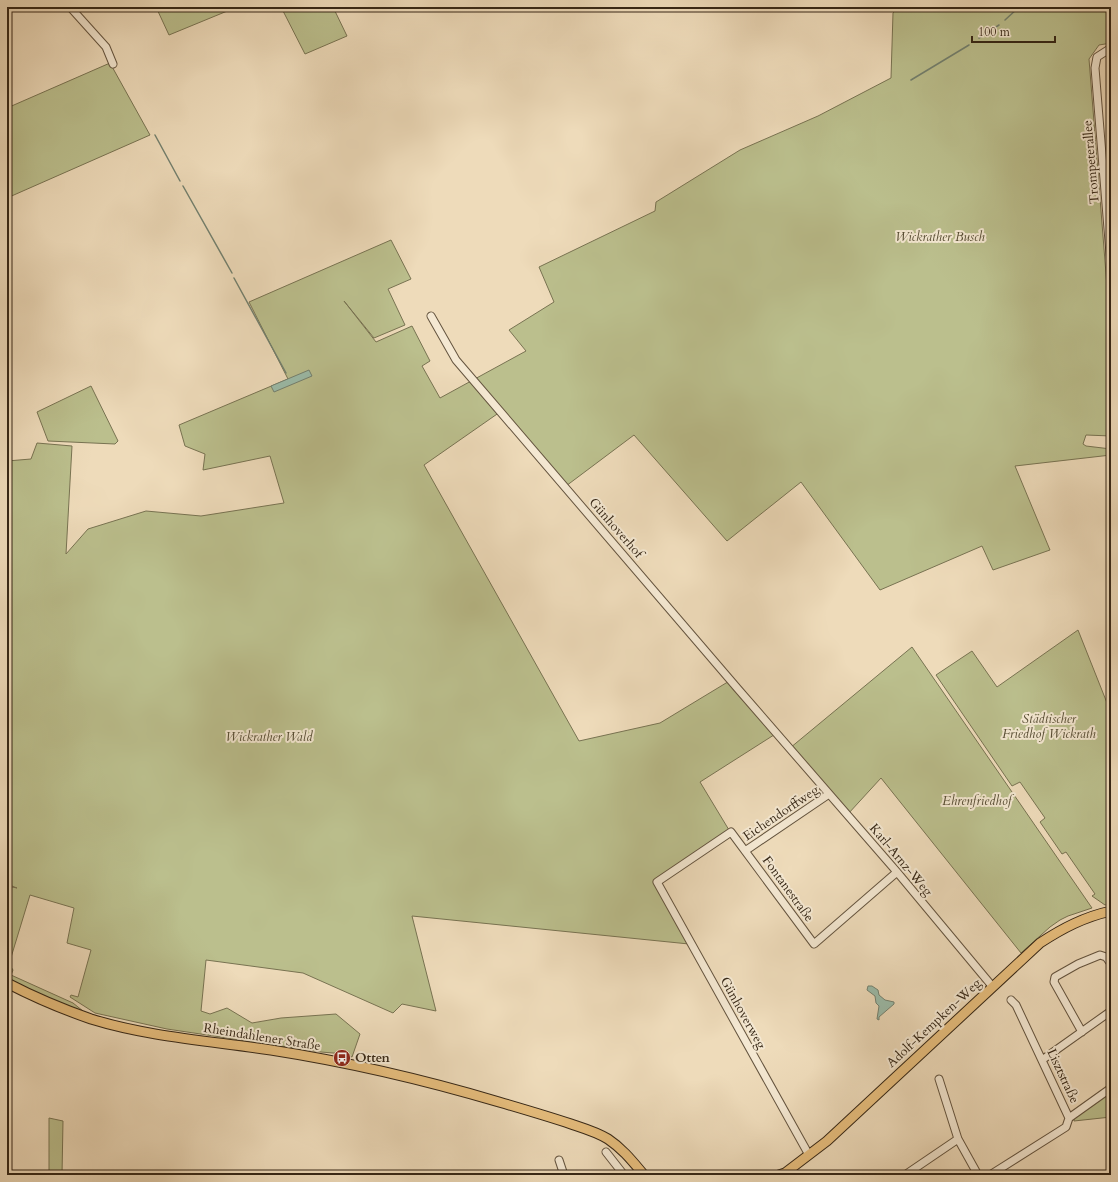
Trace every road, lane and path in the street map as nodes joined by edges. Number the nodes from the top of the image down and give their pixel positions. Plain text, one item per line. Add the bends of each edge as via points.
1 (70, 7) edge
2 (1111, 48) edge
3 (113, 64) dead end
4 (1111, 266) edge
5 (431, 316) dead end
6 (791, 750) joint
7 (829, 794) junction
8 (745, 851) junction
9 (897, 872) junction
10 (657, 882) joint
11 (1111, 912) edge
12 (1111, 964) edge
13 (7, 983) edge
14 (992, 986) junction
15 (1011, 1000) dead end
16 (1111, 1011) edge
17 (1082, 1032) junction
18 (1042, 1060) junction
19 (939, 1079) dead end
20 (1111, 1088) edge
21 (1069, 1118) junction
22 (958, 1139) junction
23 (606, 1152) dead end
24 (625, 1153) junction
25 (809, 1155) junction
26 (559, 1160) dead end
27 (614, 1162) junction
28 (782, 1174) edge
29 (564, 1175) edge
30 (624, 1175) edge
31 (644, 1175) edge
32 (905, 1175) edge
33 (978, 1175) edge
34 (990, 1175) edge

1 - 3 street via 106,47
2 - 4 street, Trompeterallee via 1097,57 1095,68
5 - 6 street, Günhoverhof via 456,360
6 - 7 street, Karl-Arnz-Weg
7 - 8 street, Eichendorffweg
7 - 9 street, Karl-Arnz-Weg
8 - 9 street, Fontanestraße via 814,944
8 - 10 street, Fontanestraße via 731,832
9 - 14 street, Karl-Arnz-Weg
10 - 25 street, Günhoverweg
11 - 14 main road, Adolf-Kempken-Weg via 1081,920 1053,934 1028,952
12 - 17 street via 1106,957 1100,955 1055,977 1054,982
13 - 24 main road, Rheindahlener Straße via 63,1009 132,1029 354,1065 457,1090 591,1131 608,1139
14 - 25 main road, Adolf-Kempken-Weg
15 - 18 street, Lisztstraße via 1016,1005
16 - 17 street
17 - 18 street
18 - 21 street, Lisztstraße
19 - 22 street
20 - 21 street
21 - 34 street, Lisztstraße via 1066,1127
22 - 32 street
22 - 33 street
23 - 27 street
24 - 27 street
24 - 31 main road, Rheindahlener Straße
25 - 28 main road, Adolf-Kempken-Weg
26 - 29 street
27 - 30 street

